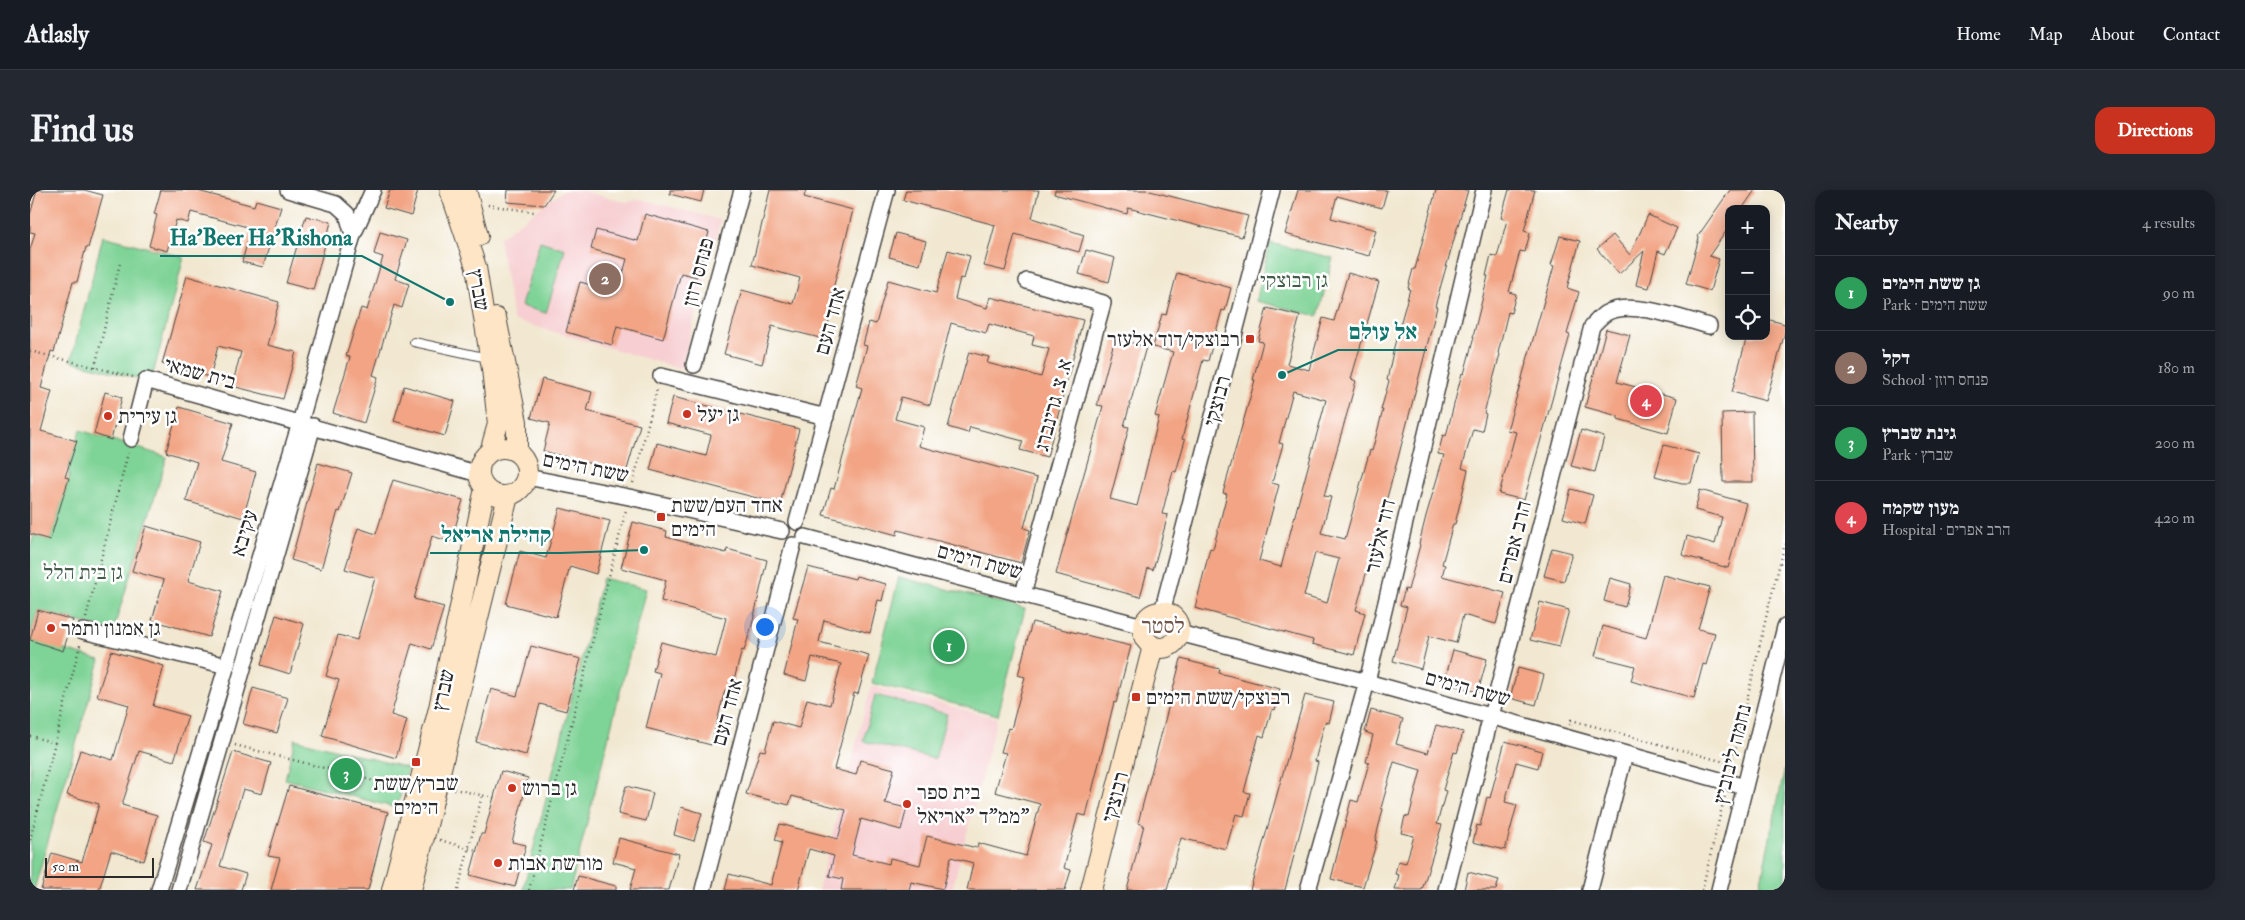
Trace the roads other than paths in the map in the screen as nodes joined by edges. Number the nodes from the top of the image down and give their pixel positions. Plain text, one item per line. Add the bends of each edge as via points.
1 (288, 190) edge
2 (373, 190) edge
3 (450, 190) edge
4 (742, 190) edge
5 (1484, 190) edge
6 (884, 191) edge
7 (1269, 191) edge
8 (468, 196) edge
9 (354, 235) junction
10 (1027, 281) dead end
11 (1709, 326) dead end
12 (414, 342) dead end
13 (490, 358) junction
14 (694, 365) dead end
15 (661, 376) road end
16 (826, 417) junction
17 (306, 425) junction
18 (132, 438) road end
19 (490, 452) junction
20 (517, 452) junction
21 (527, 477) junction
22 (482, 481) junction
23 (508, 496) junction
24 (797, 522) junction
25 (782, 531) junction
26 (799, 541) junction
27 (1023, 594) junction
28 (1162, 612) junction
29 (1144, 626) junction
30 (1785, 627) edge
31 (83, 631) road end
32 (1179, 633) junction
33 (1153, 646) junction
34 (227, 666) junction
35 (1367, 682) junction
36 (1491, 717) junction
37 (1625, 754) junction
38 (1745, 787) junction
39 (160, 890) edge
40 (179, 890) edge
41 (392, 890) edge
42 (411, 890) edge
43 (702, 890) edge
44 (1091, 890) edge
45 (1308, 890) edge
46 (1446, 890) edge
47 (1590, 890) edge
48 (1720, 890) edge

1 - 9 street via 336,204 347,214
2 - 9 street, עקיבא
3 - 13 street, שברץ via 476,267
4 - 14 street, פנחס רוזן
5 - 35 street, דוד אלעזר
6 - 16 street, אחד העם
7 - 28 street, רבוצקי
8 - 20 street, שברץ via 506,363 517,422
9 - 17 street, עקיבא
10 - 27 street, א. צ. גרינברג via 1103,303
11 - 36 street, הרב אפרים via 1648,310 1626,308 1606,313 1592,326
12 - 13 lane
13 - 19 street, שברץ via 498,424
15 - 16 street
16 - 24 street, אחד העם
17 - 18 street, בית שמאי via 146,380
17 - 22 street
17 - 34 street, עקיבא
17 - 40 street, עקיבא
19 - 20 street via 503,448
19 - 22 street via 483,457
20 - 21 street via 524,459
21 - 23 street via 524,486
21 - 25 street, ששת הימים
22 - 23 street via 492,494
22 - 41 street, שברץ via 439,708
23 - 42 street, שברץ
24 - 25 street via 789,522
24 - 26 street via 805,529
25 - 26 street via 784,540
26 - 27 street, ששת הימים
26 - 43 street, אחד העם
27 - 29 street, ששת הימים
28 - 29 street via 1150,616
28 - 32 street via 1171,614
29 - 33 street via 1144,636
30 - 38 street, נחמה ליבוביץ
31 - 34 street
32 - 33 street via 1173,644
32 - 35 street, ששת הימים
33 - 44 street, רבוצקי
34 - 39 street, עקיבא
35 - 36 street, ששת הימים
35 - 45 street, דוד אלעזר
36 - 37 street, ששת הימים
36 - 46 street, הרב אפרים
37 - 38 street, ששת הימים
37 - 47 street
38 - 48 street, נחמה ליבוביץ

